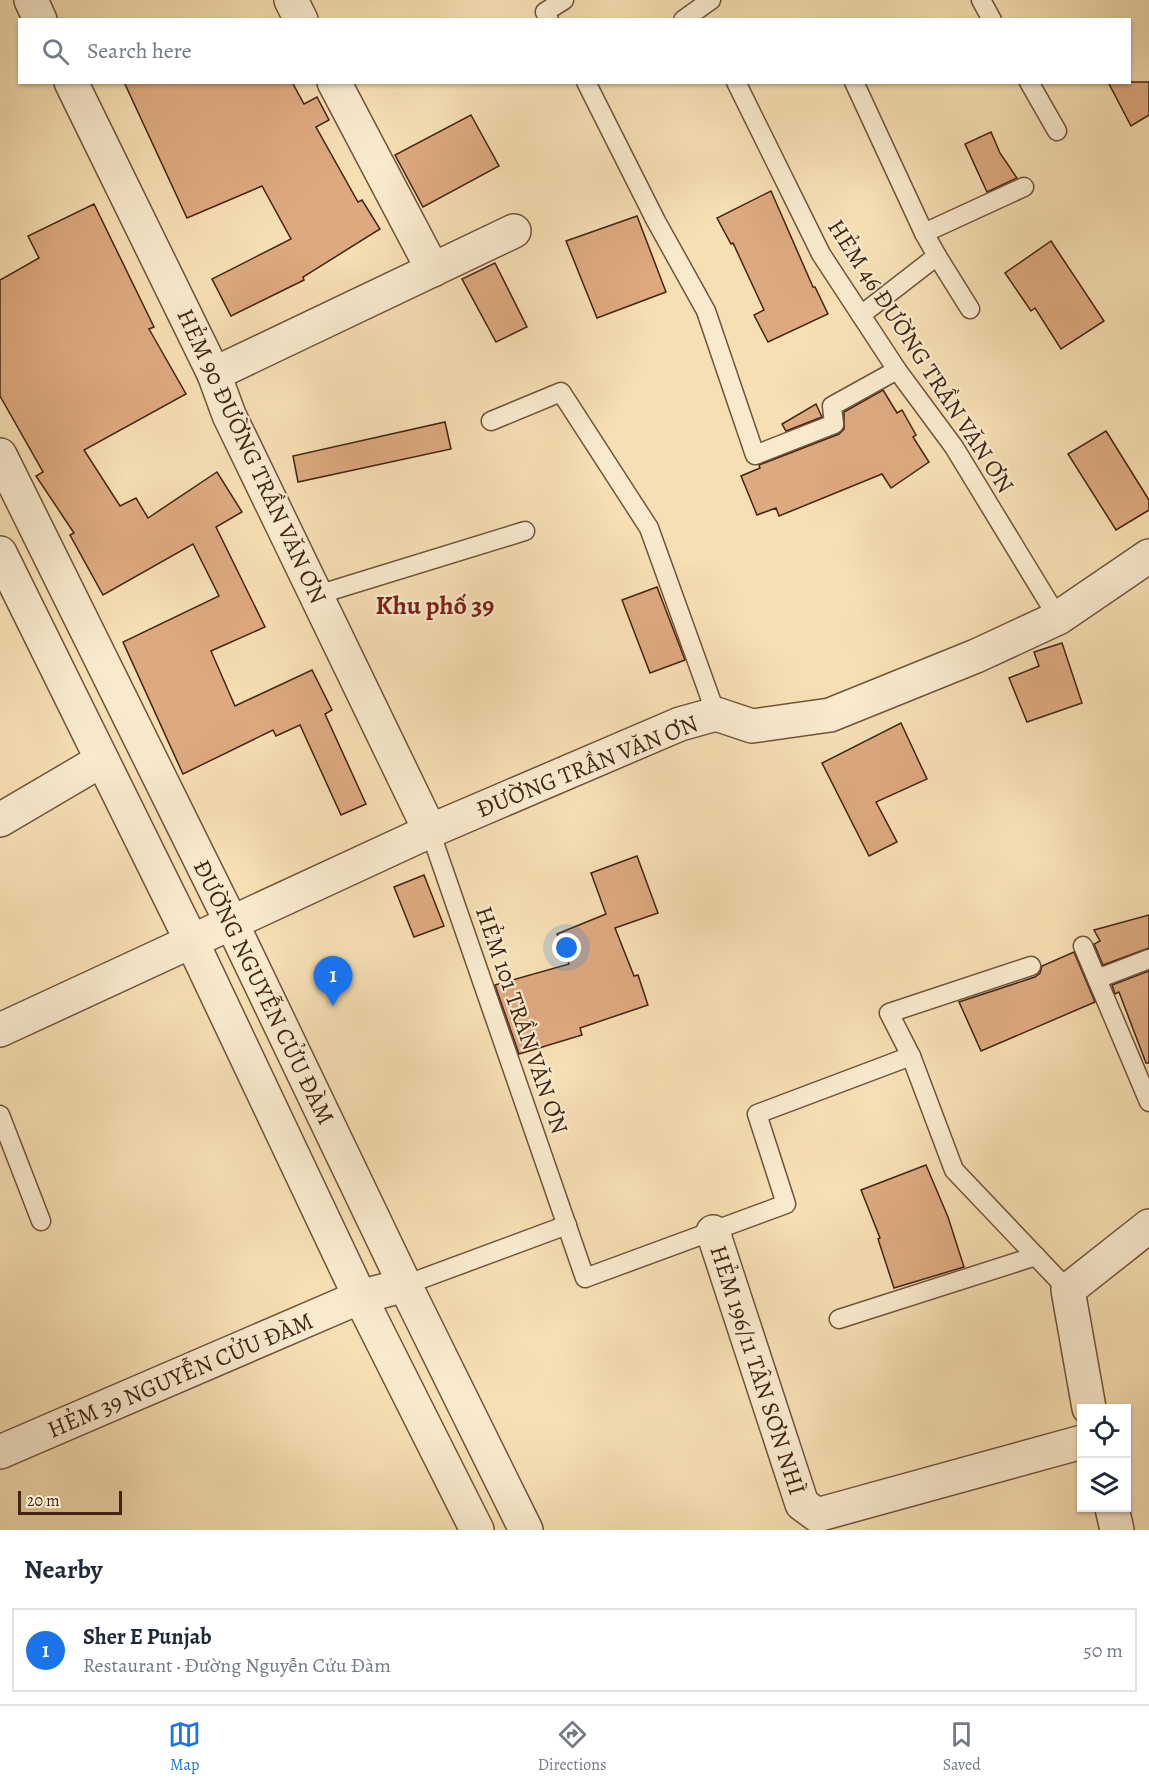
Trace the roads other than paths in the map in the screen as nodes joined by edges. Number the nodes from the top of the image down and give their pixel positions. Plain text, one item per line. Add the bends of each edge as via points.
1 (31, 0) edge
2 (291, 0) edge
3 (564, 0) edge
4 (981, 0) edge
5 (705, 9) edge
6 (39, 18) edge
7 (300, 18) edge
8 (548, 18) edge
9 (687, 18) edge
10 (991, 18) edge
11 (72, 84) edge
12 (335, 84) edge
13 (588, 84) edge
14 (737, 84) edge
15 (855, 84) edge
16 (1030, 84) edge
17 (1056, 131) dead end
18 (1024, 187) dead end
19 (514, 231) dead end
20 (924, 233) junction
21 (937, 256) junction
22 (433, 270) junction
23 (970, 309) dead end
24 (861, 315) junction
25 (897, 370) junction
26 (214, 374) junction
27 (491, 421) dead end
28 (0, 455) edge
29 (525, 531) dead end
30 (0, 553) edge
31 (1149, 556) edge
32 (316, 595) junction
33 (1058, 618) junction
34 (716, 714) junction
35 (102, 760) junction
36 (0, 820) edge
37 (430, 831) junction
38 (232, 924) junction
39 (192, 942) junction
40 (1083, 946) dead end
41 (1149, 959) edge
42 (1031, 966) dead end
43 (1097, 979) junction
44 (0, 1030) edge
45 (911, 1056) junction
46 (1149, 1102) edge
47 (0, 1115) edge
48 (42, 1221) dead end
49 (567, 1225) junction
50 (1149, 1226) edge
51 (713, 1232) junction
52 (1036, 1256) junction
53 (405, 1285) junction
54 (1068, 1290) junction
55 (360, 1297) junction
56 (839, 1319) dead end
57 (1088, 1404) edge
58 (1077, 1443) edge
59 (0, 1452) edge
60 (1113, 1512) edge
61 (520, 1528) edge
62 (477, 1530) edge
63 (1117, 1530) edge

1 - 6 street
2 - 7 street
3 - 8 lane via 545,12
4 - 10 lane
5 - 9 lane
11 - 26 street, HẺM 90 ĐƯỜNG TRẦN VĂN ƠN
12 - 22 street
13 - 25 lane via 705,311 755,455 834,424 832,406
14 - 24 lane, HẺM 46 ĐƯỜNG TRẦN VĂN ƠN via 821,254
15 - 20 lane
16 - 17 lane
18 - 20 lane
19 - 22 street
20 - 21 lane
21 - 23 lane
21 - 24 lane
22 - 26 street
24 - 25 lane, HẺM 46 ĐƯỜNG TRẦN VĂN ƠN
25 - 33 lane, HẺM 46 ĐƯỜNG TRẦN VĂN ƠN via 954,447
26 - 32 street, HẺM 90 ĐƯỜNG TRẦN VĂN ƠN via 229,415
27 - 34 lane via 561,392 649,528
28 - 38 street, ĐƯỜNG NGUYỄN CỬU ĐÀM
29 - 32 lane
30 - 35 street, ĐƯỜNG NGUYỄN CỬU ĐÀM
31 - 33 street, ĐƯỜNG TRẦN VĂN ƠN
32 - 37 street, HẺM 90 ĐƯỜNG TRẦN VĂN ƠN
33 - 34 street, ĐƯỜNG TRẦN VĂN ƠN via 830,715 752,726
34 - 37 street, ĐƯỜNG TRẦN VĂN ƠN via 680,724
35 - 36 street
35 - 39 street, ĐƯỜNG NGUYỄN CỬU ĐÀM
37 - 38 street, ĐƯỜNG TRẦN VĂN ƠN
37 - 49 lane, HẺM 101 TRẦN VĂN ƠN
38 - 39 street, ĐƯỜNG TRẦN VĂN ƠN
38 - 53 street, ĐƯỜNG NGUYỄN CỬU ĐÀM
39 - 44 street, ĐƯỜNG TRẦN VĂN ƠN
39 - 55 street, ĐƯỜNG NGUYỄN CỬU ĐÀM
40 - 43 lane
41 - 43 lane
42 - 45 lane via 889,1013
43 - 46 lane
45 - 51 lane via 756,1114 786,1204
45 - 52 lane via 954,1170
47 - 48 lane
49 - 51 lane, HẺM 101 TRẦN VĂN ƠN via 585,1278
49 - 53 lane
50 - 54 street
51 - 58 street, HẺM 196/11 TÂN SƠN NHÌ via 802,1504 817,1515
52 - 54 lane
52 - 56 lane
53 - 55 street, HẺM 39 NGUYỄN CỬU ĐÀM
53 - 61 street, ĐƯỜNG NGUYỄN CỬU ĐÀM
54 - 57 street
55 - 59 street, HẺM 39 NGUYỄN CỬU ĐÀM
55 - 62 street, ĐƯỜNG NGUYỄN CỬU ĐÀM
60 - 63 street

